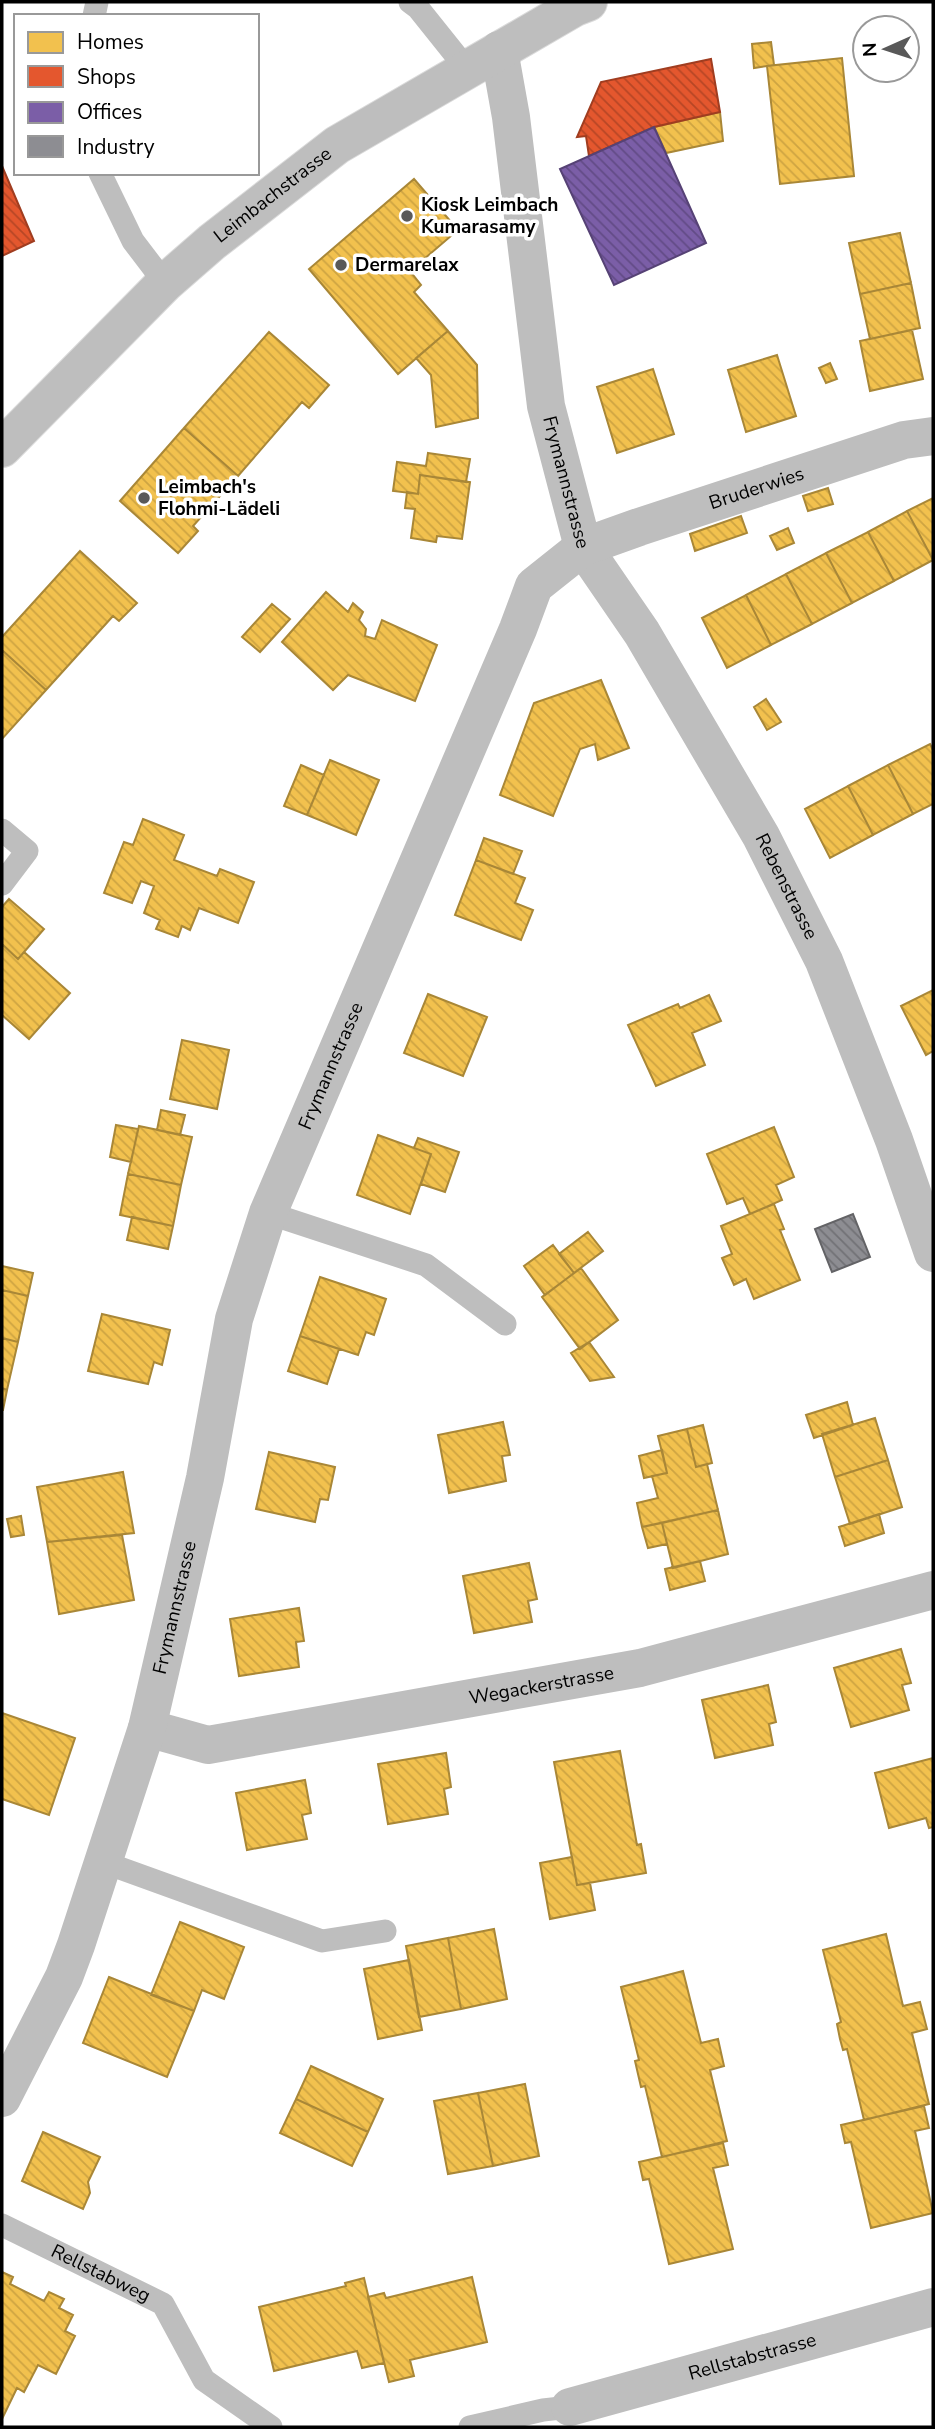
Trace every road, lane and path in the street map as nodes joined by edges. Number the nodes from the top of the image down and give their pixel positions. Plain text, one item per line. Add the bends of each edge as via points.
1 (410, 2) edge
2 (588, 2) edge
3 (482, 59) junction
4 (101, 175) edge
5 (165, 283) junction
6 (933, 436) edge
7 (2, 448) edge
8 (583, 547) junction
9 (2, 830) edge
10 (2, 884) edge
11 (268, 1213) junction
12 (933, 1253) edge
13 (505, 1324) dead end
14 (933, 1590) edge
15 (147, 1728) junction
16 (103, 1862) junction
17 (385, 1931) dead end
18 (2, 2098) edge
19 (2, 2225) edge
20 (933, 2306) edge
21 (556, 2408) joint
22 (271, 2427) edge
23 (470, 2427) edge

1 - 3 lane
2 - 3 street, Leimbachstrasse
3 - 5 street, Leimbachstrasse via 337,145
3 - 8 street, Frymannstrasse via 511,117 546,406
4 - 5 lane via 132,241
5 - 7 street, Leimbachstrasse
6 - 8 street, Bruderwies via 904,440
8 - 11 street, Frymannstrasse via 534,586
8 - 12 street, Rebenstrasse via 642,634 761,836 819,950
9 - 10 lane via 27,851
11 - 13 lane via 426,1265
11 - 15 street, Frymannstrasse via 234,1319 205,1478
14 - 15 street, Wegackerstrasse via 640,1668 208,1745
15 - 16 street, Frymannstrasse
16 - 17 lane via 322,1941
16 - 18 street, Frymannstrasse via 64,1977
19 - 22 lane, Rellstabweg via 163,2304 204,2380
20 - 21 street, Rellstabstrasse
21 - 23 lane

